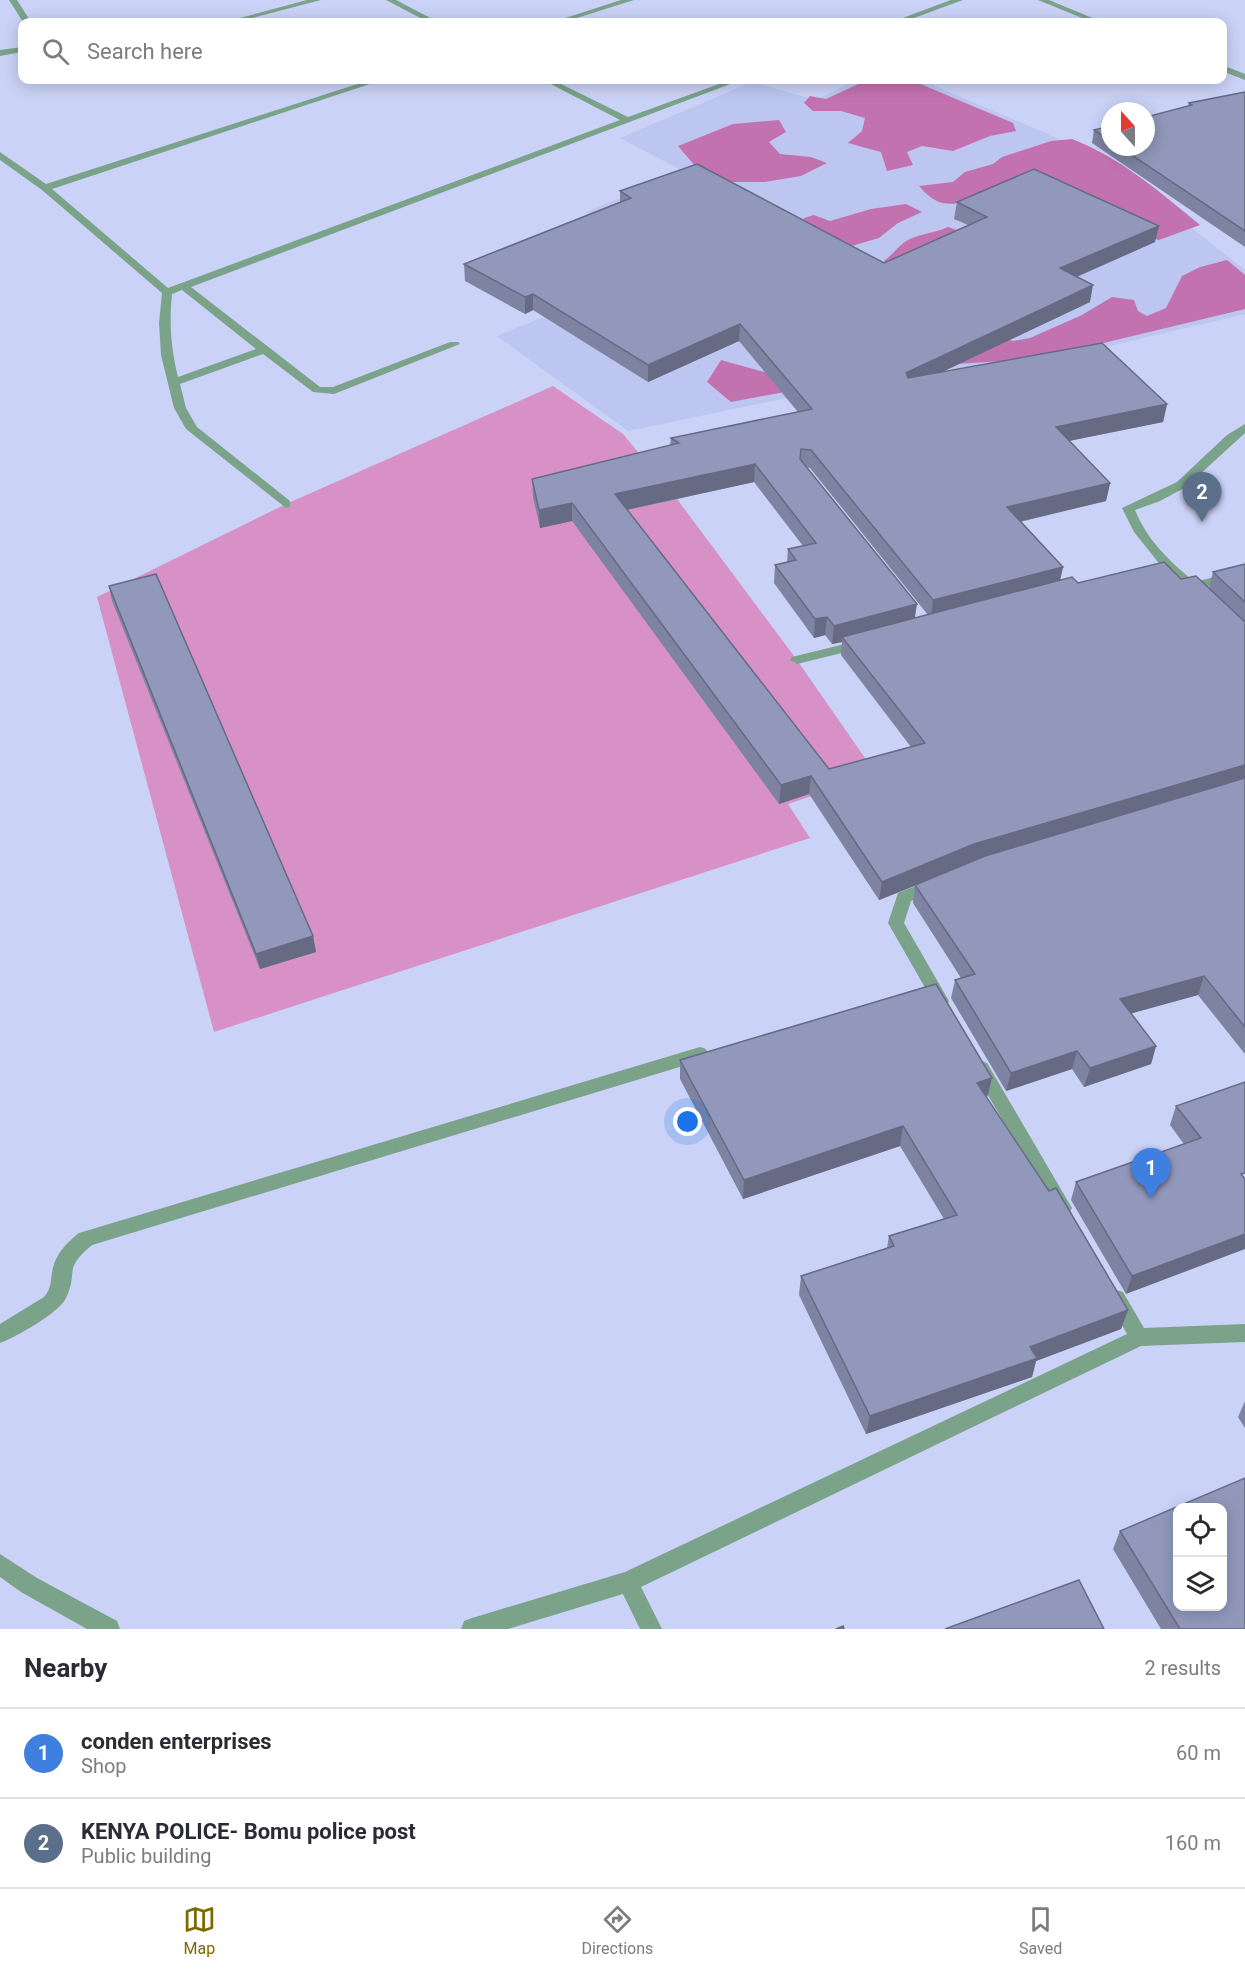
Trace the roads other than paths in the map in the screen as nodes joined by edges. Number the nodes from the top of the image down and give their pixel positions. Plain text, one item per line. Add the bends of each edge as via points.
1 (13, 0) edge
2 (317, 0) edge
3 (390, 0) edge
4 (630, 0) edge
5 (959, 0) edge
6 (1042, 0) edge
7 (24, 18) edge
8 (245, 18) edge
9 (426, 18) edge
10 (570, 18) edge
11 (907, 18) edge
12 (1088, 18) edge
13 (18, 51) edge
14 (0, 53) edge
15 (1227, 70) edge
16 (1245, 77) edge
17 (366, 84) edge
18 (555, 84) edge
19 (726, 84) edge
20 (626, 120) junction
21 (0, 155) edge
22 (45, 188) junction
23 (183, 286) junction
24 (167, 292) junction
25 (454, 344) dead end
26 (265, 350) junction
27 (175, 382) junction
28 (1245, 428) edge
29 (286, 504) dead end
30 (1172, 570) junction
31 (1142, 573) edge
32 (1245, 573) edge
33 (1194, 586) junction
34 (1211, 603) edge
35 (872, 640) edge
36 (797, 660) dead end
37 (945, 881) edge
38 (932, 986) junction
39 (909, 993) edge
40 (951, 1017) edge
41 (715, 1050) edge
42 (975, 1058) edge
43 (1072, 1224) edge
44 (1108, 1286) edge
45 (1245, 1333) edge
46 (0, 1334) edge
47 (1139, 1337) junction
48 (0, 1564) edge
49 (628, 1582) junction
50 (109, 1629) edge
51 (472, 1629) edge
52 (651, 1629) edge

1 - 7 street
2 - 8 street
3 - 9 street
4 - 10 street
5 - 11 street
6 - 12 street
13 - 14 street
15 - 16 street
17 - 22 street
18 - 20 street
19 - 20 street
20 - 23 street
21 - 22 street
22 - 24 street
23 - 24 street
23 - 26 street
24 - 27 street via 164,323
25 - 26 street via 325,392 305,382
26 - 27 street
27 - 29 street via 180,408 192,429
28 - 30 street via 1229,438 1195,474 1160,498 1128,508 1131,519 1159,559
30 - 31 street
30 - 33 street
32 - 33 street
33 - 34 street
35 - 36 street
37 - 38 street via 904,897 896,923
38 - 39 street
38 - 40 street
41 - 46 street via 86,1239 70,1252 63,1265 58,1295 51,1303
42 - 43 street
44 - 47 street
45 - 47 street
47 - 49 street
48 - 50 street via 29,1585
49 - 51 street
49 - 52 street

